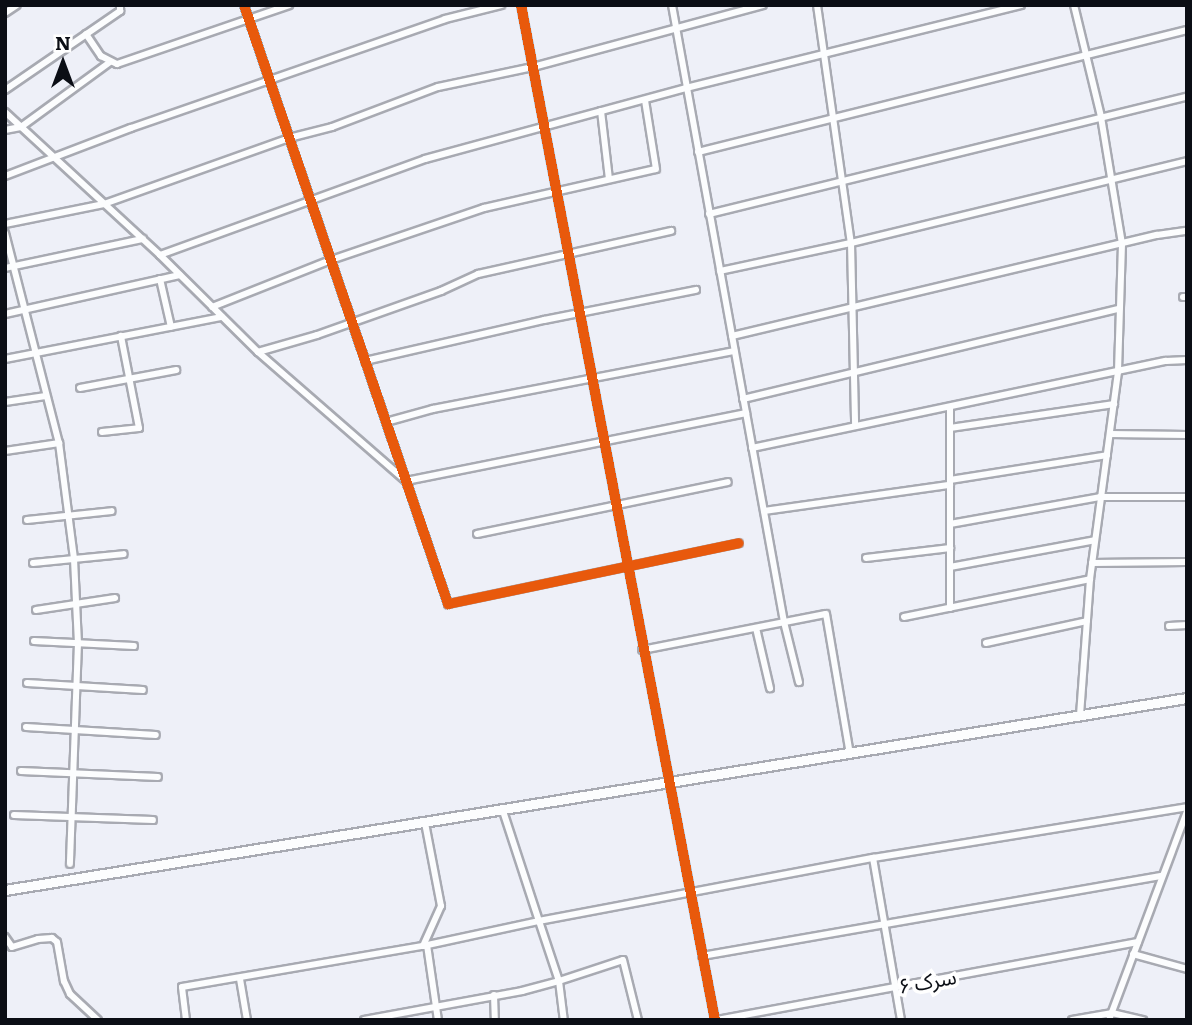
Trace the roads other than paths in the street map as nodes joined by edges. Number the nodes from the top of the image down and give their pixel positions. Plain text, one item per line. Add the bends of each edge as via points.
1 (17, 5) edge
2 (120, 5) edge
3 (244, 5) edge
4 (289, 5) edge
5 (501, 5) edge
6 (521, 5) edge
7 (672, 5) edge
8 (763, 5) edge
9 (817, 5) edge
10 (1021, 5) edge
11 (1074, 5) edge
12 (5, 13) edge
13 (248, 18) junction
14 (677, 30) junction
15 (1187, 30) edge
16 (86, 34) junction
17 (824, 54) junction
18 (1086, 55) junction
19 (110, 62) junction
20 (533, 67) junction
21 (270, 80) junction
22 (686, 88) junction
23 (5, 90) edge
24 (1187, 97) edge
25 (645, 100) junction
26 (601, 111) junction
27 (5, 112) edge
28 (1101, 117) junction
29 (833, 118) junction
30 (22, 127) junction
31 (544, 127) junction
32 (5, 130) edge
33 (289, 138) junction
34 (698, 152) junction
35 (53, 157) junction
36 (1187, 161) edge
37 (5, 176) edge
38 (609, 179) junction
39 (842, 180) junction
40 (1112, 181) junction
41 (556, 191) junction
42 (311, 201) junction
43 (104, 204) junction
44 (709, 214) junction
45 (5, 224) edge
46 (671, 231) dead end
47 (1187, 231) edge
48 (5, 233) edge
49 (143, 239) junction
50 (851, 243) junction
51 (1122, 244) junction
52 (567, 252) junction
53 (160, 255) junction
54 (331, 260) junction
55 (13, 266) junction
56 (5, 268) edge
57 (720, 271) junction
58 (180, 275) junction
59 (160, 279) junction
60 (696, 290) dead end
61 (212, 307) junction
62 (854, 307) junction
63 (1119, 309) junction
64 (24, 310) junction
65 (5, 314) edge
66 (578, 314) junction
67 (222, 317) junction
68 (352, 322) junction
69 (171, 327) junction
70 (121, 336) junction
71 (732, 336) junction
72 (734, 351) junction
73 (258, 352) junction
74 (35, 353) junction
75 (5, 359) edge
76 (1187, 360) edge
77 (365, 361) junction
78 (176, 370) dead end
79 (853, 372) junction
80 (1118, 372) junction
81 (590, 377) junction
82 (129, 379) junction
83 (80, 388) dead end
84 (46, 396) junction
85 (743, 399) junction
86 (5, 402) edge
87 (1114, 404) junction
88 (950, 407) junction
89 (746, 412) junction
90 (386, 422) junction
91 (855, 426) junction
92 (950, 428) junction
93 (102, 432) dead end
94 (1110, 434) junction
95 (1187, 435) edge
96 (602, 439) junction
97 (59, 443) junction
98 (752, 448) junction
99 (5, 451) edge
100 (1107, 454) junction
101 (406, 481) junction
102 (728, 482) dead end
103 (950, 482) junction
104 (1100, 497) junction
105 (1187, 497) edge
106 (614, 505) junction
107 (112, 511) dead end
108 (764, 511) junction
109 (68, 516) junction
110 (27, 520) dead end
111 (950, 524) junction
112 (477, 534) dead end
113 (1095, 540) junction
114 (739, 543) dead end
115 (950, 548) junction
116 (124, 554) dead end
117 (866, 558) dead end
118 (74, 559) junction
119 (1187, 562) edge
120 (33, 563) dead end
121 (1092, 563) junction
122 (626, 566) junction
123 (950, 567) junction
124 (1090, 579) junction
125 (115, 598) dead end
126 (78, 604) junction
127 (950, 608) junction
128 (36, 610) dead end
129 (904, 617) dead end
130 (1087, 621) junction
131 (784, 622) junction
132 (1187, 625) edge
133 (1169, 626) dead end
134 (756, 628) junction
135 (34, 641) dead end
136 (78, 643) junction
137 (986, 643) dead end
138 (134, 646) dead end
139 (642, 650) junction
140 (799, 682) dead end
141 (27, 683) dead end
142 (77, 686) junction
143 (770, 688) dead end
144 (144, 690) dead end
145 (1187, 698) edge
146 (1080, 716) junction
147 (26, 727) dead end
148 (75, 730) junction
149 (156, 735) dead end
150 (850, 754) junction
151 (21, 771) dead end
152 (74, 774) junction
153 (158, 777) dead end
154 (667, 784) junction
155 (1187, 809) edge
156 (503, 811) junction
157 (14, 815) dead end
158 (72, 820) junction
159 (153, 820) dead end
160 (425, 823) junction
161 (873, 859) junction
162 (70, 864) dead end
163 (1162, 876) junction
164 (5, 890) edge
165 (690, 895) junction
166 (539, 921) junction
167 (885, 922) junction
168 (5, 937) edge
169 (1138, 942) junction
170 (425, 945) junction
171 (1133, 954) junction
172 (702, 956) junction
173 (1187, 969) edge
174 (240, 979) junction
175 (559, 981) junction
176 (895, 985) junction
177 (494, 995) junction
178 (436, 1006) junction
179 (1110, 1016) edge
180 (98, 1020) edge
181 (186, 1020) edge
182 (247, 1020) edge
183 (364, 1020) edge
184 (438, 1020) edge
185 (495, 1020) edge
186 (564, 1020) edge
187 (638, 1020) edge
188 (716, 1020) edge
189 (901, 1020) edge
190 (1072, 1020) edge
191 (1143, 1020) edge

1 - 12 street
2 - 16 street via 120,11
3 - 13 street
4 - 13 street
5 - 21 street via 445,19
6 - 20 street
7 - 14 street
8 - 14 street
9 - 17 street
10 - 17 street
11 - 18 street
13 - 19 street via 117,65
13 - 21 street
14 - 20 street
14 - 22 street
15 - 18 street
16 - 19 street
16 - 23 street
17 - 22 street
17 - 29 street
18 - 28 street
18 - 29 street
19 - 30 street
20 - 31 street
20 - 33 street via 438,87 332,127
21 - 33 street
21 - 35 street
22 - 25 street
22 - 34 street
24 - 28 street
25 - 26 street
25 - 38 street via 656,169
26 - 31 street
26 - 38 street
27 - 30 street
28 - 39 street
28 - 40 street
29 - 34 street
29 - 39 street
30 - 32 street
30 - 35 street
31 - 41 street
31 - 42 street via 425,159
33 - 42 street
33 - 43 street
34 - 44 street
35 - 37 street
35 - 43 street
36 - 40 street
38 - 41 street
39 - 44 street
39 - 50 street
40 - 50 street
40 - 51 street
41 - 52 street
41 - 54 street via 484,208
42 - 53 street
42 - 54 street
43 - 45 street
43 - 49 street
44 - 57 street
46 - 52 street
47 - 51 street
48 - 55 street
49 - 53 street
49 - 55 street
50 - 57 street
50 - 62 street
51 - 62 street
51 - 63 street
52 - 66 street
52 - 68 street via 478,274
53 - 58 street
54 - 61 street
54 - 68 street
55 - 56 street
55 - 64 street
57 - 71 street
58 - 59 street
58 - 61 street
59 - 64 street
59 - 69 street
60 - 66 street
61 - 67 street
62 - 71 street
62 - 79 street
63 - 79 street
63 - 80 street
64 - 65 street
64 - 74 street
66 - 77 street
66 - 81 street
67 - 69 street
67 - 73 street
68 - 73 street
68 - 77 street
69 - 70 street
70 - 74 street
70 - 82 street
71 - 72 street
72 - 81 street
72 - 85 street
73 - 101 street
74 - 75 street
74 - 84 street
76 - 80 street
77 - 90 street
78 - 82 street
79 - 85 street
79 - 91 street
80 - 87 street
80 - 88 street
81 - 90 street
81 - 96 street
82 - 83 street
82 - 93 street via 139,428
84 - 86 street
84 - 97 street
85 - 89 street
87 - 92 street
87 - 94 street
88 - 91 street
88 - 92 street
89 - 96 street
89 - 98 street
90 - 101 street
91 - 98 street
92 - 103 street
94 - 95 street
94 - 100 street
96 - 101 street
96 - 106 street
97 - 99 street
97 - 109 street
98 - 108 street
100 - 103 street
100 - 104 street
101 - 122 street via 448,604
102 - 106 street
103 - 108 street
103 - 111 street
104 - 105 street
104 - 111 street
104 - 113 street
106 - 112 street
106 - 122 street
107 - 109 street
108 - 131 street
109 - 110 street
109 - 118 street
111 - 115 street
113 - 121 street
113 - 123 street
114 - 122 street
115 - 117 street
115 - 123 street
116 - 118 street
118 - 120 street
118 - 126 street
119 - 121 street
121 - 124 street
122 - 139 street
123 - 127 street
124 - 127 street
124 - 130 street
125 - 126 street
126 - 128 street
126 - 136 street
127 - 129 street
130 - 137 street
130 - 146 street
131 - 134 street
131 - 140 street
131 - 150 street via 825,614
132 - 133 street
134 - 139 street
134 - 143 street
135 - 136 street
136 - 138 street
136 - 142 street
139 - 154 street
141 - 142 street
142 - 144 street
142 - 148 street
145 - 146 main road
146 - 150 main road
147 - 148 street
148 - 149 street
148 - 152 street
150 - 154 main road
151 - 152 street
152 - 153 street
152 - 158 street
154 - 156 main road
154 - 165 street
155 - 161 street
155 - 163 street
156 - 160 main road
156 - 166 street
157 - 158 street
158 - 159 street
158 - 162 street
160 - 164 main road
160 - 170 street via 441,906
161 - 165 street
161 - 167 street
163 - 167 street
163 - 169 street
165 - 166 street
165 - 172 street
166 - 170 street
166 - 175 street
167 - 172 street
167 - 176 street
168 - 180 street via 12,947 38,939 57,942 70,994
169 - 171 street
169 - 176 street, سرک ۶
170 - 174 street
170 - 178 street
171 - 173 street
171 - 179 street
172 - 188 street
174 - 181 street via 182,987
174 - 182 street
175 - 177 street
175 - 186 street
175 - 187 street via 623,960
176 - 188 street, سرک ۶
176 - 189 street
177 - 178 street
177 - 185 street
178 - 183 street
178 - 184 street
179 - 190 street
179 - 191 street

